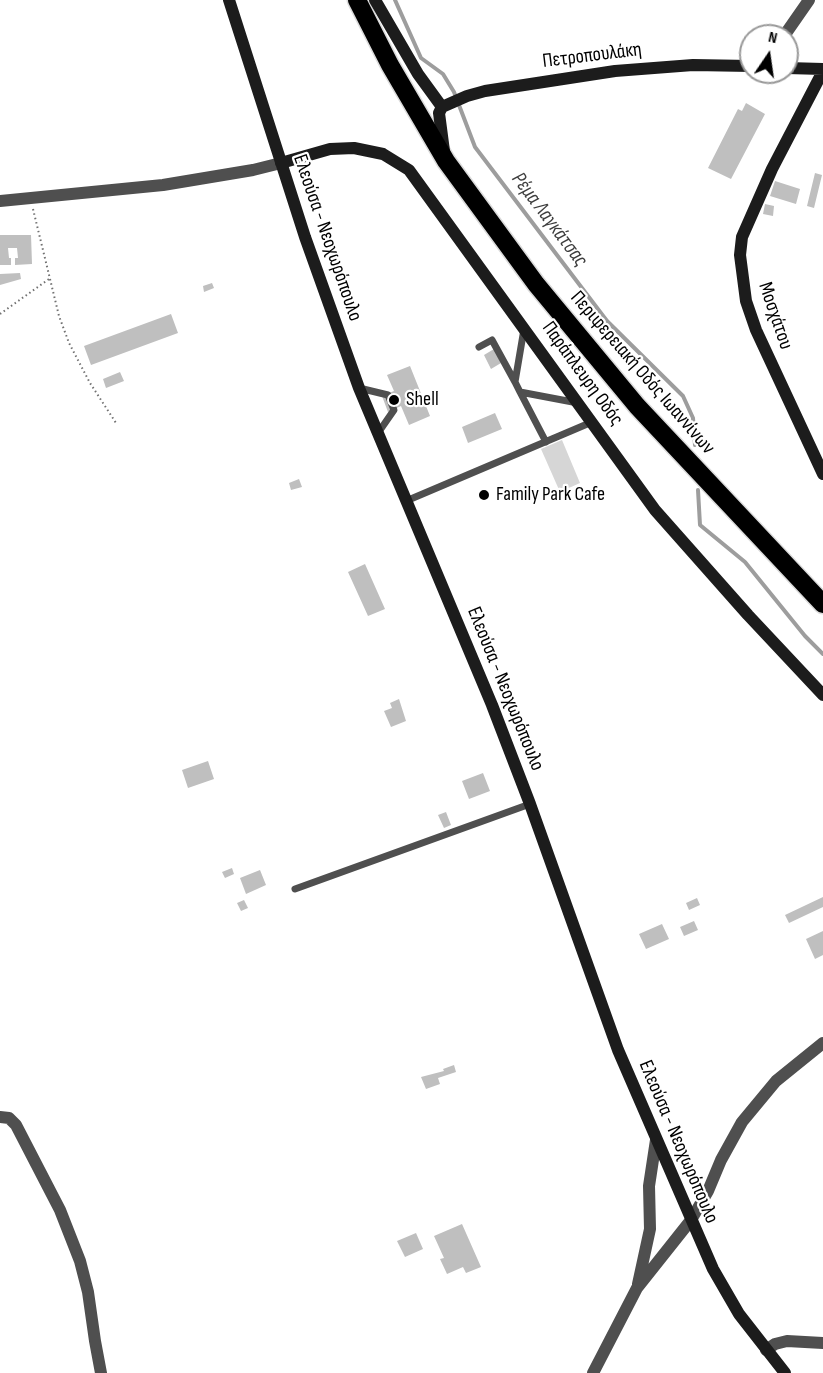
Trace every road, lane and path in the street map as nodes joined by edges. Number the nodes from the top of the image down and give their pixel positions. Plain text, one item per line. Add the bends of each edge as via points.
1 (229, 0) edge
2 (357, 0) edge
3 (375, 0) edge
4 (809, 0) edge
5 (792, 24) edge
6 (739, 66) edge
7 (799, 69) edge
8 (823, 70) edge
9 (446, 105) junction
10 (446, 161) junction
11 (281, 163) junction
12 (30, 198) junction
13 (0, 201) edge
14 (50, 279) junction
15 (0, 314) edge
16 (524, 327) junction
17 (479, 347) dead end
18 (515, 382) junction
19 (359, 388) junction
20 (520, 392) junction
21 (580, 404) junction
22 (593, 422) junction
23 (116, 423) dead end
24 (378, 433) junction
25 (546, 442) junction
26 (823, 474) edge
27 (406, 501) junction
28 (823, 604) edge
29 (823, 695) edge
30 (530, 804) junction
31 (295, 889) dead end
32 (823, 1043) edge
33 (0, 1117) edge
34 (656, 1140) junction
35 (691, 1220) junction
36 (637, 1288) junction
37 (823, 1343) edge
38 (766, 1350) junction
39 (101, 1373) edge
40 (593, 1373) edge
41 (785, 1373) edge

1 - 11 street, Ελεούσα - Νεοχωρόπουλο
2 - 10 highway, Περιφερειακή Οδός Ιωαννίνων
3 - 9 street via 418,74
4 - 5 street
6 - 9 street, Πετροπουλάκη via 642,68 510,86
7 - 8 street
8 - 26 street, Μοσχάτου via 772,169 742,237 740,255 746,302 756,330
9 - 10 street via 439,113 439,122
10 - 28 highway, Περιφερειακή Οδός Ιωαννίνων via 536,284 637,406
11 - 12 street via 172,184
11 - 16 street, Παράπλευρη Οδός via 348,147 376,152 402,164 427,191
11 - 19 street, Ελεούσα - Νεοχωρόπουλο
12 - 13 street
12 - 14 path
14 - 15 path
14 - 23 path via 69,343
16 - 18 lane
16 - 21 street, Παράπλευρη Οδός
17 - 18 lane via 492,340
18 - 20 lane
19 - 24 street, Ελεούσα - Νεοχωρόπουλο
19 - 24 lane via 388,395 394,410
20 - 21 lane
20 - 25 lane
21 - 22 street, Παράπλευρη Οδός
22 - 25 lane
22 - 29 street, Παράπλευρη Οδός via 673,531
24 - 27 street, Ελεούσα - Νεοχωρόπουλο
25 - 27 lane
27 - 30 street, Ελεούσα - Νεοχωρόπουλο
30 - 31 lane
30 - 34 street, Ελεούσα - Νεοχωρόπουλο via 604,1017
32 - 35 street via 776,1081 742,1122
33 - 39 street via 9,1118 16,1125 60,1210 88,1292
34 - 35 street, Ελεούσα - Νεοχωρόπουλο
34 - 36 street via 649,1186 650,1229
35 - 36 street
35 - 38 street, Ελεούσα - Νεοχωρόπουλο via 718,1279
36 - 40 street
37 - 38 street via 787,1341
38 - 41 street, Ελεούσα - Νεοχωρόπουλο

